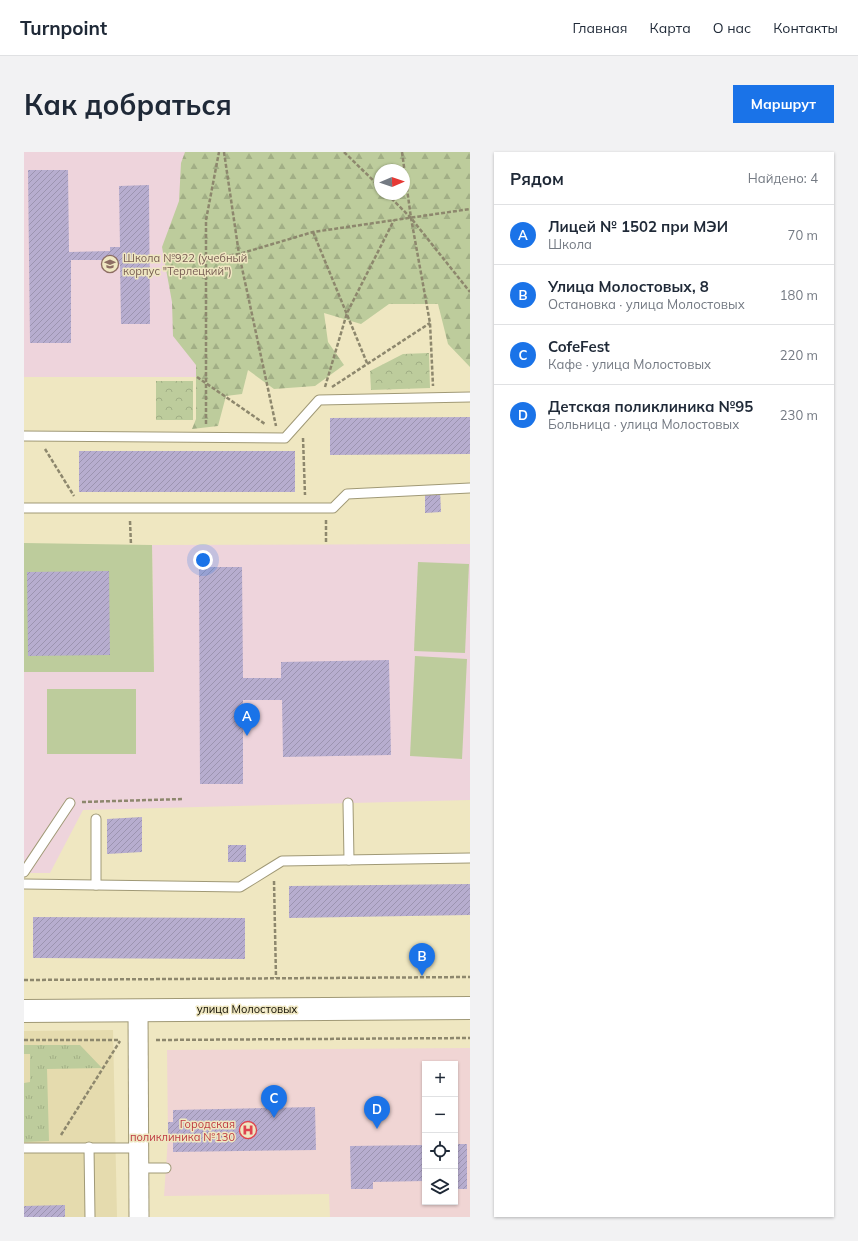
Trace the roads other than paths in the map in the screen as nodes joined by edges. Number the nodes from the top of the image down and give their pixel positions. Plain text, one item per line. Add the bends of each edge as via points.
1 (470, 398) edge
2 (24, 436) edge
3 (470, 488) edge
4 (24, 508) edge
5 (70, 803) road end
6 (348, 803) dead end
7 (96, 819) dead end
8 (470, 858) edge
9 (349, 860) junction
10 (24, 872) edge
11 (24, 884) edge
12 (96, 885) junction
13 (470, 1008) edge
14 (24, 1010) edge
15 (138, 1010) junction
16 (89, 1147) junction
17 (24, 1148) edge
18 (139, 1148) junction
19 (139, 1168) junction
20 (166, 1168) dead end
21 (90, 1217) edge
22 (139, 1217) edge

1 - 2 lane via 319,400 286,438
3 - 4 lane via 347,494 333,508
5 - 10 lane
6 - 9 lane
7 - 12 lane
8 - 9 lane
9 - 12 lane via 282,861 240,886
11 - 12 lane
13 - 15 street, улица Молостовых
14 - 15 street, улица Молостовых
15 - 18 street
16 - 17 lane
16 - 18 lane
16 - 21 lane
18 - 19 street
19 - 20 lane
19 - 22 street

